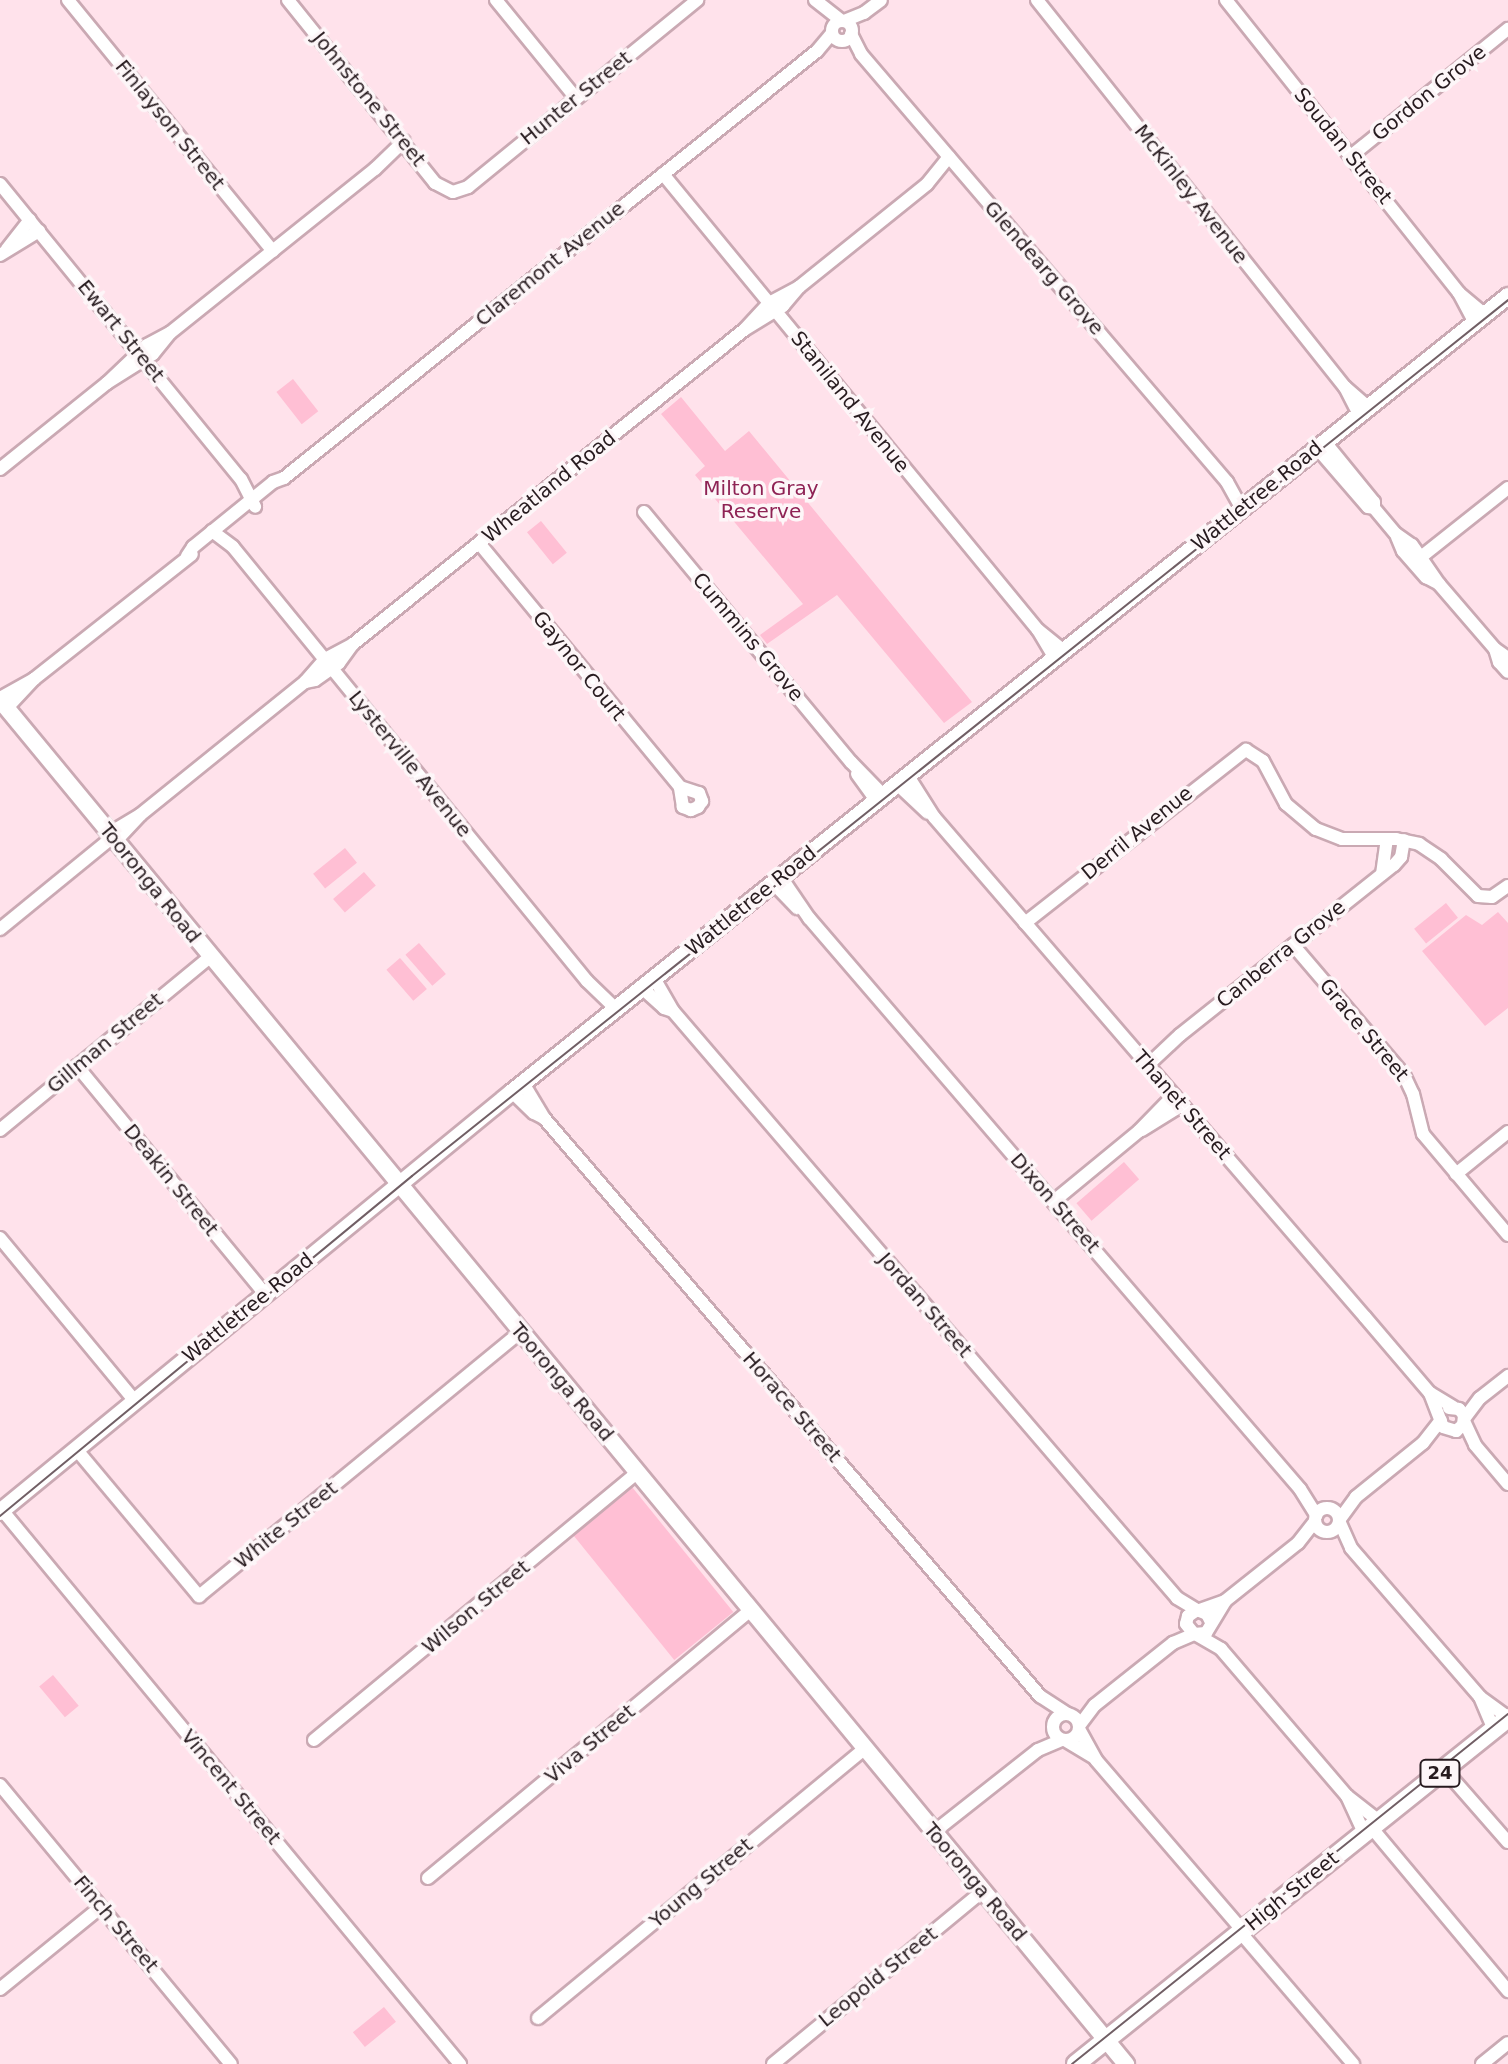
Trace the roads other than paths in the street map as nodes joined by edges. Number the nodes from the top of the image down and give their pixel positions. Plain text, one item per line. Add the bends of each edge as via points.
1 (68, 0) edge
2 (288, 0) edge
3 (496, 0) edge
4 (697, 0) edge
5 (881, 0) edge
6 (1037, 0) edge
7 (1226, 0) edge
8 (817, 3) edge
9 (1508, 29) edge
10 (842, 32) junction
11 (576, 98) junction
12 (406, 144) junction
13 (1351, 156) junction
14 (953, 162) junction
15 (663, 174) junction
16 (0, 184) edge
17 (453, 192) joint
18 (30, 220) junction
19 (39, 231) junction
20 (273, 251) junction
21 (4, 252) edge
22 (1508, 296) edge
23 (772, 307) junction
24 (1480, 319) junction
25 (141, 356) junction
26 (1364, 411) junction
27 (1321, 445) junction
28 (0, 469) edge
29 (1508, 488) edge
30 (258, 500) junction
31 (1246, 506) junction
32 (644, 512) dead end
33 (226, 525) junction
34 (215, 534) junction
35 (1396, 534) junction
36 (479, 543) junction
37 (233, 547) junction
38 (1421, 557) junction
39 (1439, 584) junction
40 (1059, 655) junction
41 (329, 664) junction
42 (1507, 667) edge
43 (2, 702) edge
44 (902, 780) junction
45 (680, 787) dead end
46 (880, 798) junction
47 (113, 837) junction
48 (1387, 839) junction
49 (1404, 840) junction
50 (1382, 874) junction
51 (777, 880) junction
52 (1508, 886) edge
53 (1025, 923) junction
54 (0, 929) edge
55 (1293, 945) junction
56 (211, 956) junction
57 (648, 983) junction
58 (613, 1012) junction
59 (1145, 1062) junction
60 (77, 1066) junction
61 (518, 1087) junction
62 (1178, 1100) junction
63 (0, 1130) edge
64 (1508, 1132) edge
65 (1456, 1174) junction
66 (398, 1184) junction
67 (1054, 1201) junction
68 (1508, 1235) edge
69 (0, 1238) edge
70 (265, 1294) junction
71 (520, 1332) junction
72 (1508, 1376) edge
73 (1430, 1393) junction
74 (135, 1401) junction
75 (1459, 1414) junction
76 (1446, 1425) junction
77 (1475, 1445) junction
78 (76, 1449) junction
79 (637, 1473) junction
80 (1508, 1484) edge
81 (1356, 1497) junction
82 (1, 1511) edge
83 (1322, 1513) junction
84 (1340, 1521) junction
85 (1326, 1532) junction
86 (1298, 1543) junction
87 (1351, 1548) junction
88 (1177, 1598) junction
89 (1225, 1601) junction
90 (751, 1610) junction
91 (1198, 1610) junction
92 (1210, 1623) junction
93 (1191, 1628) junction
94 (1221, 1649) junction
95 (1040, 1696) junction
96 (1480, 1697) junction
97 (1095, 1705) junction
98 (1069, 1714) junction
99 (1503, 1722) edge
100 (1053, 1726) junction
101 (1079, 1728) junction
102 (314, 1740) dead end
103 (1063, 1740) junction
104 (865, 1748) junction
105 (1038, 1750) junction
106 (1093, 1757) junction
107 (1444, 1769) junction
108 (0, 1785) edge
109 (1347, 1796) junction
110 (1372, 1827) junction
111 (934, 1832) junction
112 (1508, 1842) edge
113 (428, 1878) dead end
114 (983, 1891) junction
115 (101, 1907) junction
116 (1241, 1931) junction
117 (0, 1989) edge
118 (1508, 1991) edge
119 (538, 2018) dead end
120 (1106, 2040) junction
121 (1508, 2043) edge
122 (231, 2064) edge
123 (460, 2064) edge
124 (773, 2064) edge
125 (1076, 2064) edge
126 (1126, 2064) edge
127 (1353, 2064) edge
128 (1482, 2064) edge

1 - 20 street, Finlayson Street
2 - 12 street, Johnstone Street
3 - 11 street
4 - 11 street, Hunter Street
5 - 10 street
6 - 26 street, McKinley Avenue
7 - 13 street, Soudan Street
8 - 10 street, Glendearg Grove
9 - 13 street, Gordon Grove
10 - 14 street, Glendearg Grove
10 - 15 street, Claremont Avenue
11 - 17 street, Hunter Street via 468,187
12 - 17 street, Johnstone Street via 435,183
12 - 20 street
13 - 24 street, Soudan Street
14 - 23 street, Wheatland Road
14 - 31 street, Glendearg Grove
15 - 23 street, Staniland Avenue
15 - 30 street, Claremont Avenue
16 - 18 street, Ewart Street
18 - 19 street, Ewart Street
18 - 21 street
19 - 21 street
19 - 25 street, Ewart Street
20 - 25 street
22 - 24 main road, Wattletree Road
23 - 36 street, Wheatland Road
23 - 40 street, Staniland Avenue
24 - 26 main road, Wattletree Road
25 - 28 street
25 - 30 street, Ewart Street
26 - 27 main road, Wattletree Road
27 - 31 main road, Wattletree Road
27 - 35 street via 1368,507
29 - 38 street
30 - 33 street, Claremont Avenue
31 - 40 main road, Wattletree Road
32 - 46 street, Cummins Grove
33 - 34 street, Claremont Avenue
33 - 37 street, Lysterville Avenue
34 - 37 street, Lysterville Avenue
34 - 43 street, Claremont Avenue
35 - 38 street
35 - 39 street via 1403,551
36 - 41 street, Wheatland Road
36 - 45 street, Gaynor Court
37 - 41 street, Lysterville Avenue
38 - 39 street
39 - 42 street
40 - 44 main road, Wattletree Road
41 - 47 street, Wheatland Road
41 - 58 street, Lysterville Avenue
43 - 47 main road, Tooronga Road
44 - 46 main road, Wattletree Road
44 - 53 street, Thanet Street
46 - 51 main road, Wattletree Road
47 - 54 street, Wheatland Road
47 - 56 main road, Tooronga Road
48 - 49 street
48 - 50 street
48 - 53 street, Derril Avenue via 1342,839 1316,829 1286,804 1263,761 1252,752 1238,753
49 - 50 street, Canberra Grove via 1397,862
49 - 52 street via 1436,854 1483,898
50 - 55 street, Canberra Grove
51 - 57 main road, Wattletree Road
51 - 67 street, Dixon Street
53 - 59 street, Thanet Street
55 - 59 street, Canberra Grove
55 - 65 street, Grace Street via 1404,1075 1423,1134
56 - 60 street, Gillman Street
56 - 66 main road, Tooronga Road
57 - 58 main road, Wattletree Road
57 - 88 street, Jordan Street via 664,1008 673,1011
58 - 61 main road, Wattletree Road
59 - 62 street, Thanet Street
60 - 63 street, Gillman Street
60 - 70 street, Deakin Street
61 - 66 main road, Wattletree Road
61 - 95 street, Horace Street via 534,1113 544,1118
62 - 67 street
62 - 73 street, Thanet Street
64 - 65 street
65 - 68 street, Grace Street
66 - 70 main road, Wattletree Road
66 - 71 main road, Tooronga Road
67 - 83 street, Dixon Street
69 - 74 street
70 - 74 main road, Wattletree Road
71 - 78 street, White Street via 199,1596
71 - 79 main road, Tooronga Road
72 - 75 street
73 - 75 street, Thanet Street
73 - 76 street, Thanet Street
74 - 78 main road, Wattletree Road
75 - 76 street via 1460,1428
75 - 76 street via 1445,1410
75 - 77 street
76 - 77 street
76 - 81 street
77 - 80 street
78 - 82 main road, Wattletree Road
79 - 90 main road, Tooronga Road
79 - 102 street, Wilson Street
81 - 83 street
81 - 84 street
82 - 123 street, Vincent Street
83 - 84 street
83 - 85 street
83 - 86 street
84 - 85 street
84 - 87 street
85 - 86 street
85 - 87 street
86 - 89 street
87 - 96 street
88 - 91 street, Jordan Street
88 - 93 street, Jordan Street
89 - 91 street
89 - 92 street
90 - 104 main road, Tooronga Road
90 - 113 street, Viva Street
91 - 92 street, Jordan Street
91 - 93 street
92 - 93 street via 1206,1633
92 - 94 street
93 - 94 street
93 - 97 street
94 - 109 street
95 - 98 street, Horace Street
95 - 100 street, Horace Street
96 - 99 street
96 - 99 street
97 - 98 street
97 - 101 street
98 - 100 street via 1059,1716
98 - 101 street
99 - 107 main road, High Street / 24
100 - 103 street
100 - 105 street
101 - 103 street via 1074,1737
101 - 106 street
103 - 105 street
103 - 106 street
104 - 111 main road, Tooronga Road
104 - 119 street, Young Street
105 - 111 street
106 - 116 street
107 - 110 main road, High Street / 24
107 - 112 street
108 - 115 street, Finch Street
109 - 110 street
109 - 110 street
110 - 116 main road, High Street / 24
110 - 118 street
111 - 114 main road, Tooronga Road
114 - 120 main road, Tooronga Road
114 - 124 street, Leopold Street
115 - 117 street
115 - 122 street, Finch Street
116 - 120 main road, High Street / 24
116 - 127 street
120 - 125 main road, High Street / 24
120 - 126 main road, Tooronga Road
121 - 128 street

